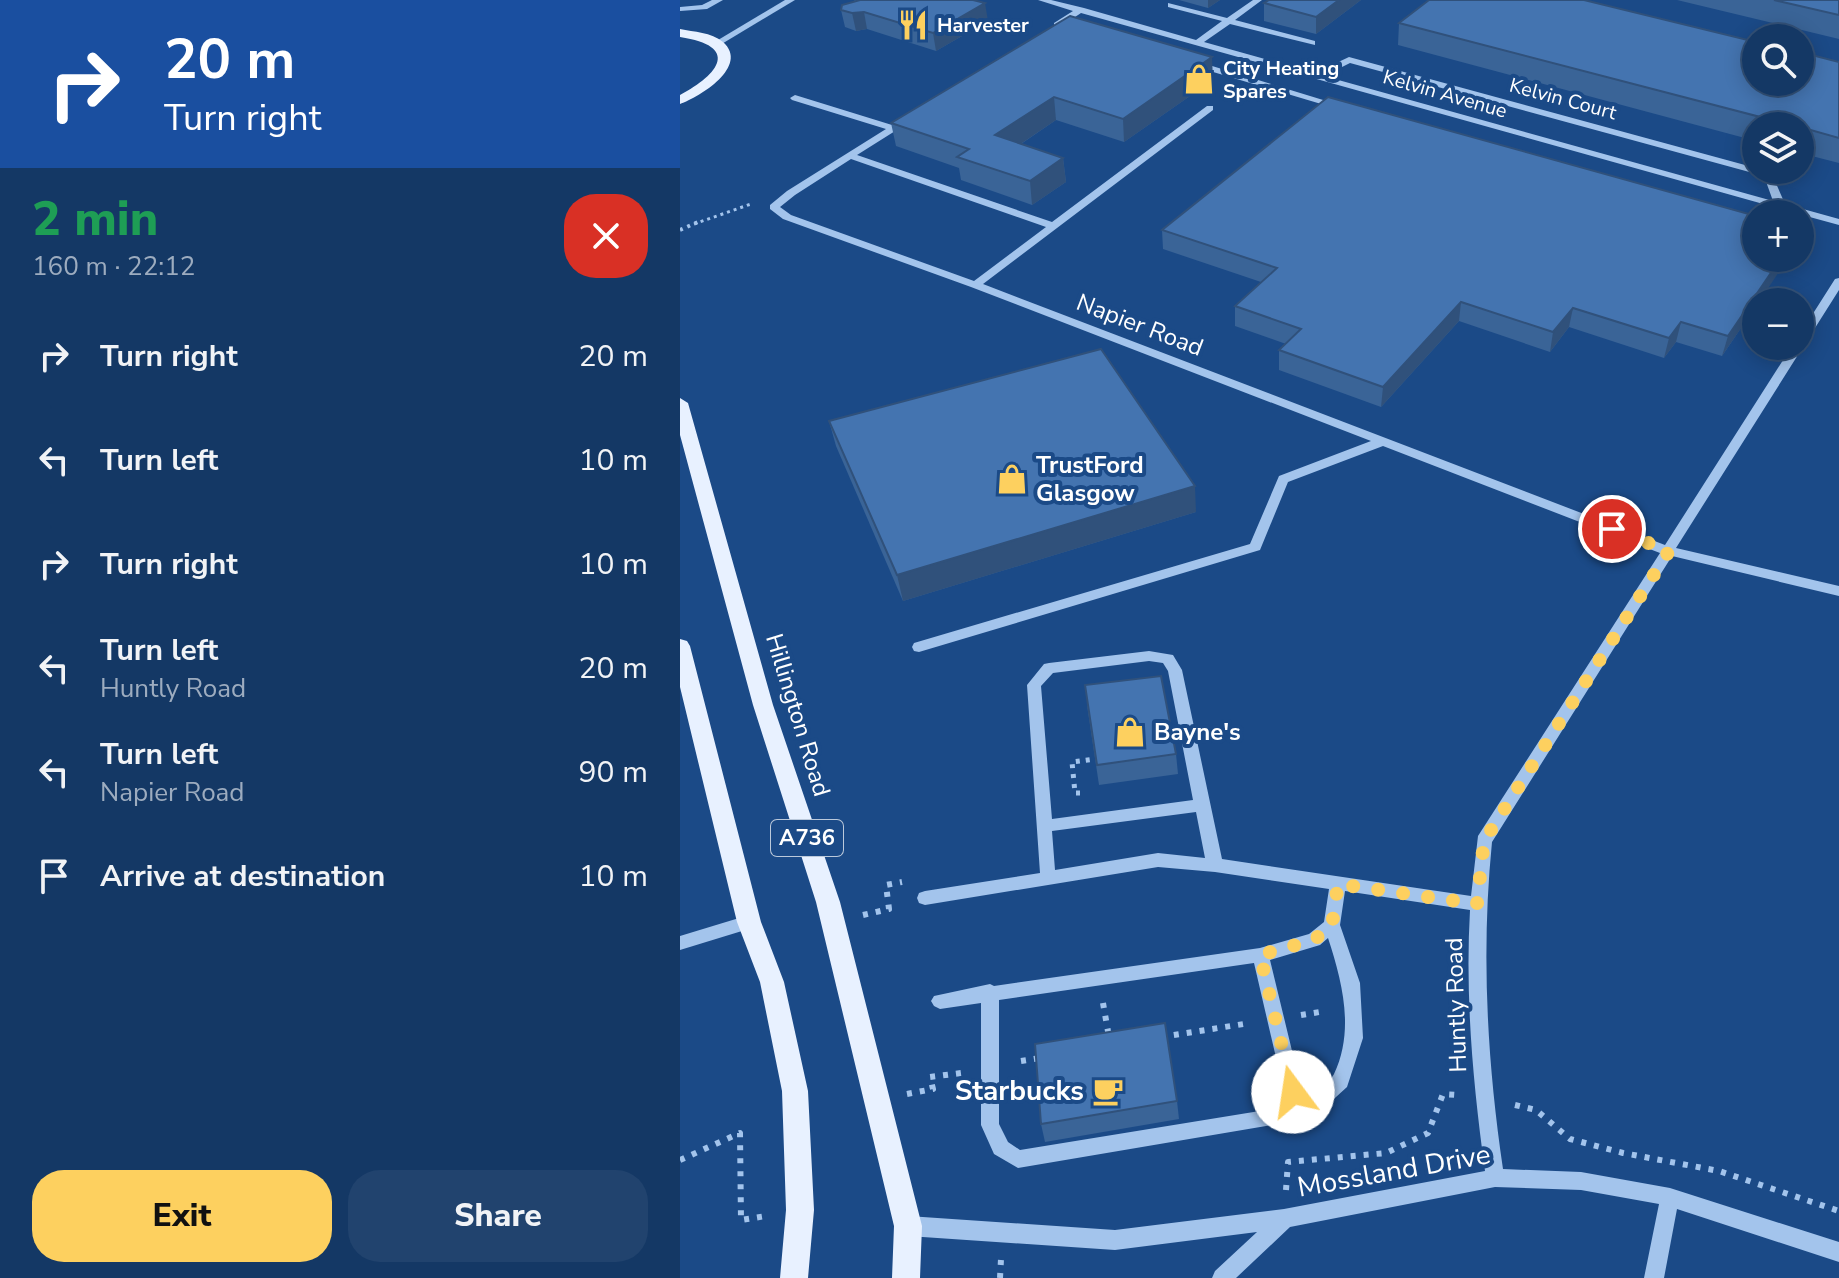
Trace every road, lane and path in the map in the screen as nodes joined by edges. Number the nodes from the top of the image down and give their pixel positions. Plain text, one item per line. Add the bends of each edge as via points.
1 (719, 0) edge
2 (791, 0) edge
3 (1042, 0) edge
4 (1258, 0) edge
5 (1171, 5) dead end
6 (680, 9) edge
7 (1081, 10) junction
8 (1229, 21) junction
9 (680, 33) edge
10 (1041, 36) edge
11 (717, 43) junction
12 (1197, 43) junction
13 (1312, 43) edge
14 (1191, 63) edge
15 (1275, 65) junction
16 (1317, 76) junction
17 (1251, 80) junction
18 (702, 90) junction
19 (795, 98) dead end
20 (680, 100) edge
21 (1210, 108) dead end
22 (680, 111) edge
23 (1358, 111) edge
24 (920, 112) edge
25 (893, 128) junction
26 (850, 156) junction
27 (791, 193) junction
28 (1756, 200) edge
29 (1778, 200) edge
30 (1814, 216) edge
31 (1839, 222) edge
32 (1054, 226) junction
33 (680, 230) edge
34 (1839, 281) edge
35 (975, 285) junction
36 (1814, 320) edge
37 (1789, 360) edge
38 (680, 403) edge
39 (1384, 441) junction
40 (1669, 551) junction
41 (1839, 591) edge
42 (680, 646) edge
43 (919, 647) dead end
44 (1095, 759) edge
45 (1090, 793) dead end
46 (1202, 805) junction
47 (1044, 826) junction
48 (1215, 865) junction
49 (1048, 878) junction
50 (902, 882) dead end
51 (1338, 884) junction
52 (925, 898) dead end
53 (1477, 904) junction
54 (749, 922) junction
55 (833, 922) junction
56 (1332, 925) junction
57 (680, 943) edge
58 (1260, 955) junction
59 (1099, 977) junction
60 (990, 992) junction
61 (940, 1001) dead end
62 (1331, 1010) dead end
63 (1292, 1016) dead end
64 (1259, 1021) dead end
65 (1146, 1039) edge
66 (1110, 1045) edge
67 (1050, 1056) edge
68 (1021, 1061) dead end
69 (966, 1072) dead end
70 (1293, 1092) dead end
71 (877, 1100) junction
72 (680, 1160) edge
73 (1495, 1178) junction
74 (1670, 1197) junction
75 (800, 1210) junction
76 (1284, 1219) junction
77 (908, 1226) junction
78 (1839, 1252) edge
79 (794, 1278) edge
80 (906, 1278) edge
81 (1222, 1278) edge
82 (1654, 1278) edge

1 - 6 street
2 - 11 street
3 - 7 street, Kelvin Avenue
4 - 8 street
5 - 8 street
7 - 10 street
7 - 12 street, Kelvin Avenue via 1137,31
8 - 12 street
8 - 13 street
9 - 11 main road
11 - 18 main road via 725,64
12 - 15 street, Kelvin Avenue
14 - 17 street
15 - 16 street, Kelvin Avenue
15 - 17 street
16 - 28 street, Kelvin Avenue
16 - 29 street, Kelvin Court via 1349,60 1768,174
17 - 23 street
18 - 20 main road
18 - 22 main road
19 - 25 street
21 - 32 street
24 - 25 street
25 - 26 street
26 - 27 street
26 - 32 street
27 - 33 path
27 - 35 street, Napier Road via 774,207 787,217
30 - 31 street, Kelvin Avenue
32 - 35 street
34 - 36 street, Huntly Road
35 - 39 street, Napier Road
37 - 40 street, Huntly Road
38 - 55 main road, Hillington Road / A736 via 763,705
39 - 40 street, Napier Road
39 - 43 street via 1283,479 1255,547
40 - 41 street, Napier Road
40 - 53 street, Huntly Road via 1484,841
42 - 54 main road
44 - 45 path via 1072,762 1075,793
46 - 47 street
46 - 47 street via 1175,670 1168,659 1149,656 1049,668 1034,685
46 - 48 street
47 - 49 street
48 - 49 street via 1158,860
48 - 51 street
49 - 52 street
50 - 55 path via 886,885 889,909
51 - 53 street
51 - 56 street
53 - 73 street, Huntly Road via 1482,1097
54 - 57 street
54 - 75 main road via 772,982 795,1091
55 - 71 main road, Hillington Road / A736
56 - 58 street via 1314,940
56 - 60 street via 1351,983 1354,1038 1341,1081 1307,1112 1018,1159 1001,1148 990,1125
58 - 59 street
58 - 70 street
59 - 60 street
59 - 66 path
60 - 61 street
62 - 63 path
64 - 65 path
67 - 68 path
69 - 71 path via 930,1077 933,1089
71 - 77 main road, Hillington Road / A736
72 - 75 path via 740,1133 741,1220
73 - 74 street, Mossland Drive via 1581,1181
73 - 76 street, Mossland Drive
74 - 78 street, Mossland Drive
74 - 82 street
75 - 79 main road
76 - 77 street, Mossland Drive via 1115,1240
76 - 81 street, Mossland Drive
77 - 80 main road, Hillington Road / A736

